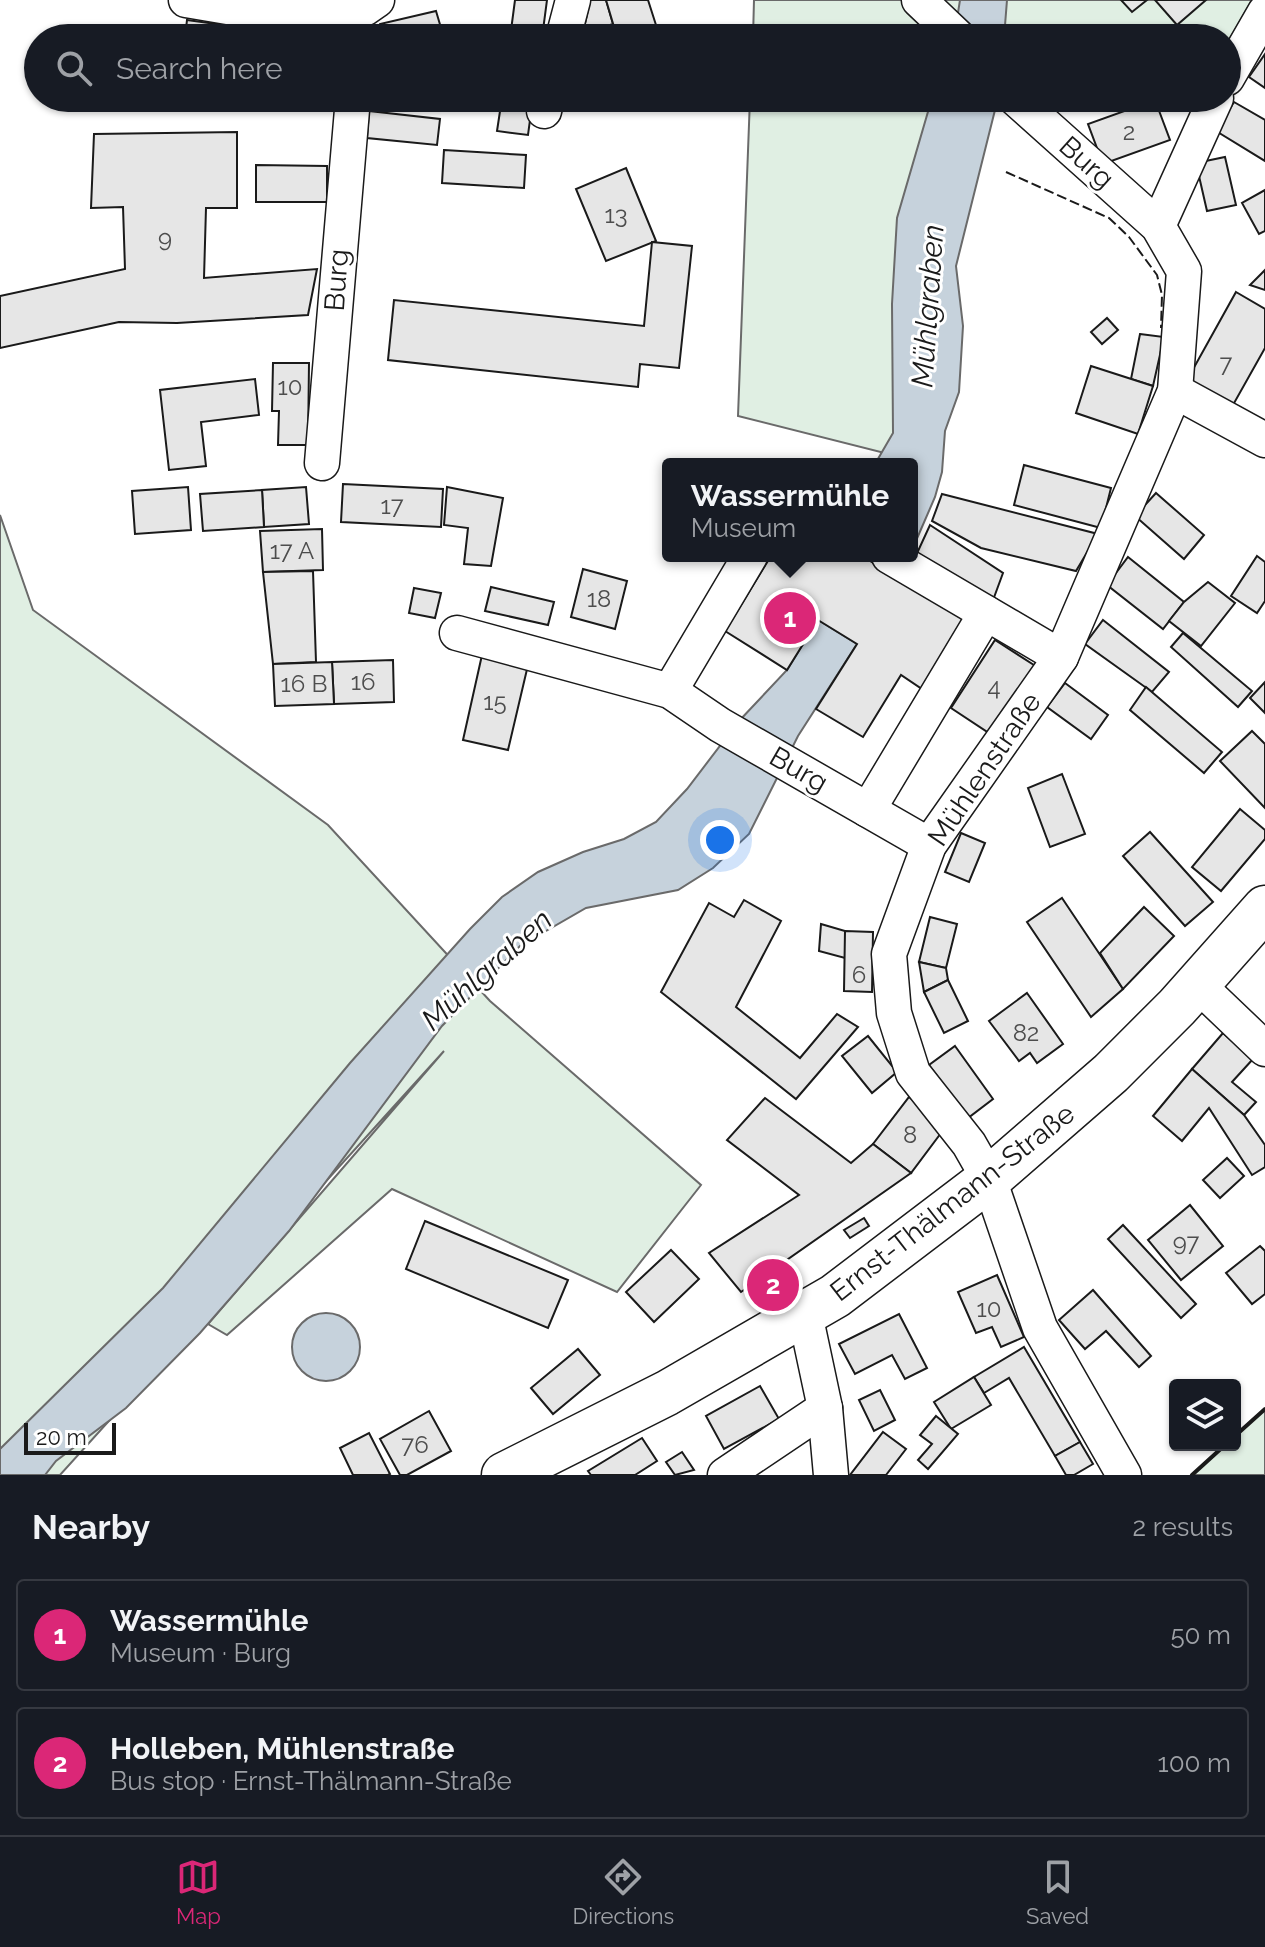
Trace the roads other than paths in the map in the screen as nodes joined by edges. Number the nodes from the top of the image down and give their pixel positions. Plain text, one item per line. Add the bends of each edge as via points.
1 (186, 0) edge
2 (573, 0) edge
3 (919, 0) edge
4 (1265, 12) edge
5 (367, 16) edge
6 (567, 24) edge
7 (944, 24) edge
8 (1241, 54) edge
9 (352, 112) edge
10 (1031, 112) edge
11 (1210, 112) edge
12 (1158, 226) junction
13 (1175, 391) junction
14 (1265, 440) edge
15 (322, 463) dead end
16 (746, 562) edge
17 (898, 562) edge
18 (986, 613) junction
19 (457, 633) dead end
20 (1061, 657) junction
21 (670, 691) junction
22 (868, 810) junction
23 (929, 845) junction
24 (1265, 908) edge
25 (1197, 984) junction
26 (1265, 1049) edge
27 (989, 1179) junction
28 (805, 1314) junction
29 (825, 1408) junction
30 (504, 1475) edge
31 (725, 1475) edge
32 (831, 1475) edge
33 (1124, 1475) edge

1 - 5 street via 251,11
2 - 6 street
3 - 7 street
4 - 8 street
9 - 15 street, Burg
10 - 12 street, Burg
11 - 12 street
12 - 13 street, Mühlenstraße via 1184,271
13 - 14 street
13 - 20 street, Mühlenstraße
16 - 21 street
17 - 18 street
18 - 20 street
18 - 22 street
19 - 21 street, Burg
20 - 23 street, Mühlenstraße
21 - 22 street, Burg
22 - 23 street, Burg
23 - 27 street, Mühlenstraße via 889,954 894,1013 913,1073 969,1144
24 - 25 main road, Ernst-Thälmann-Straße
25 - 26 street
25 - 27 main road, Ernst-Thälmann-Straße via 1111,1073
27 - 28 main road, Ernst-Thälmann-Straße
27 - 33 street, Mühlenstraße via 1040,1328
28 - 29 street
28 - 30 main road, Ernst-Thälmann-Straße via 667,1393
29 - 31 street
29 - 32 street

